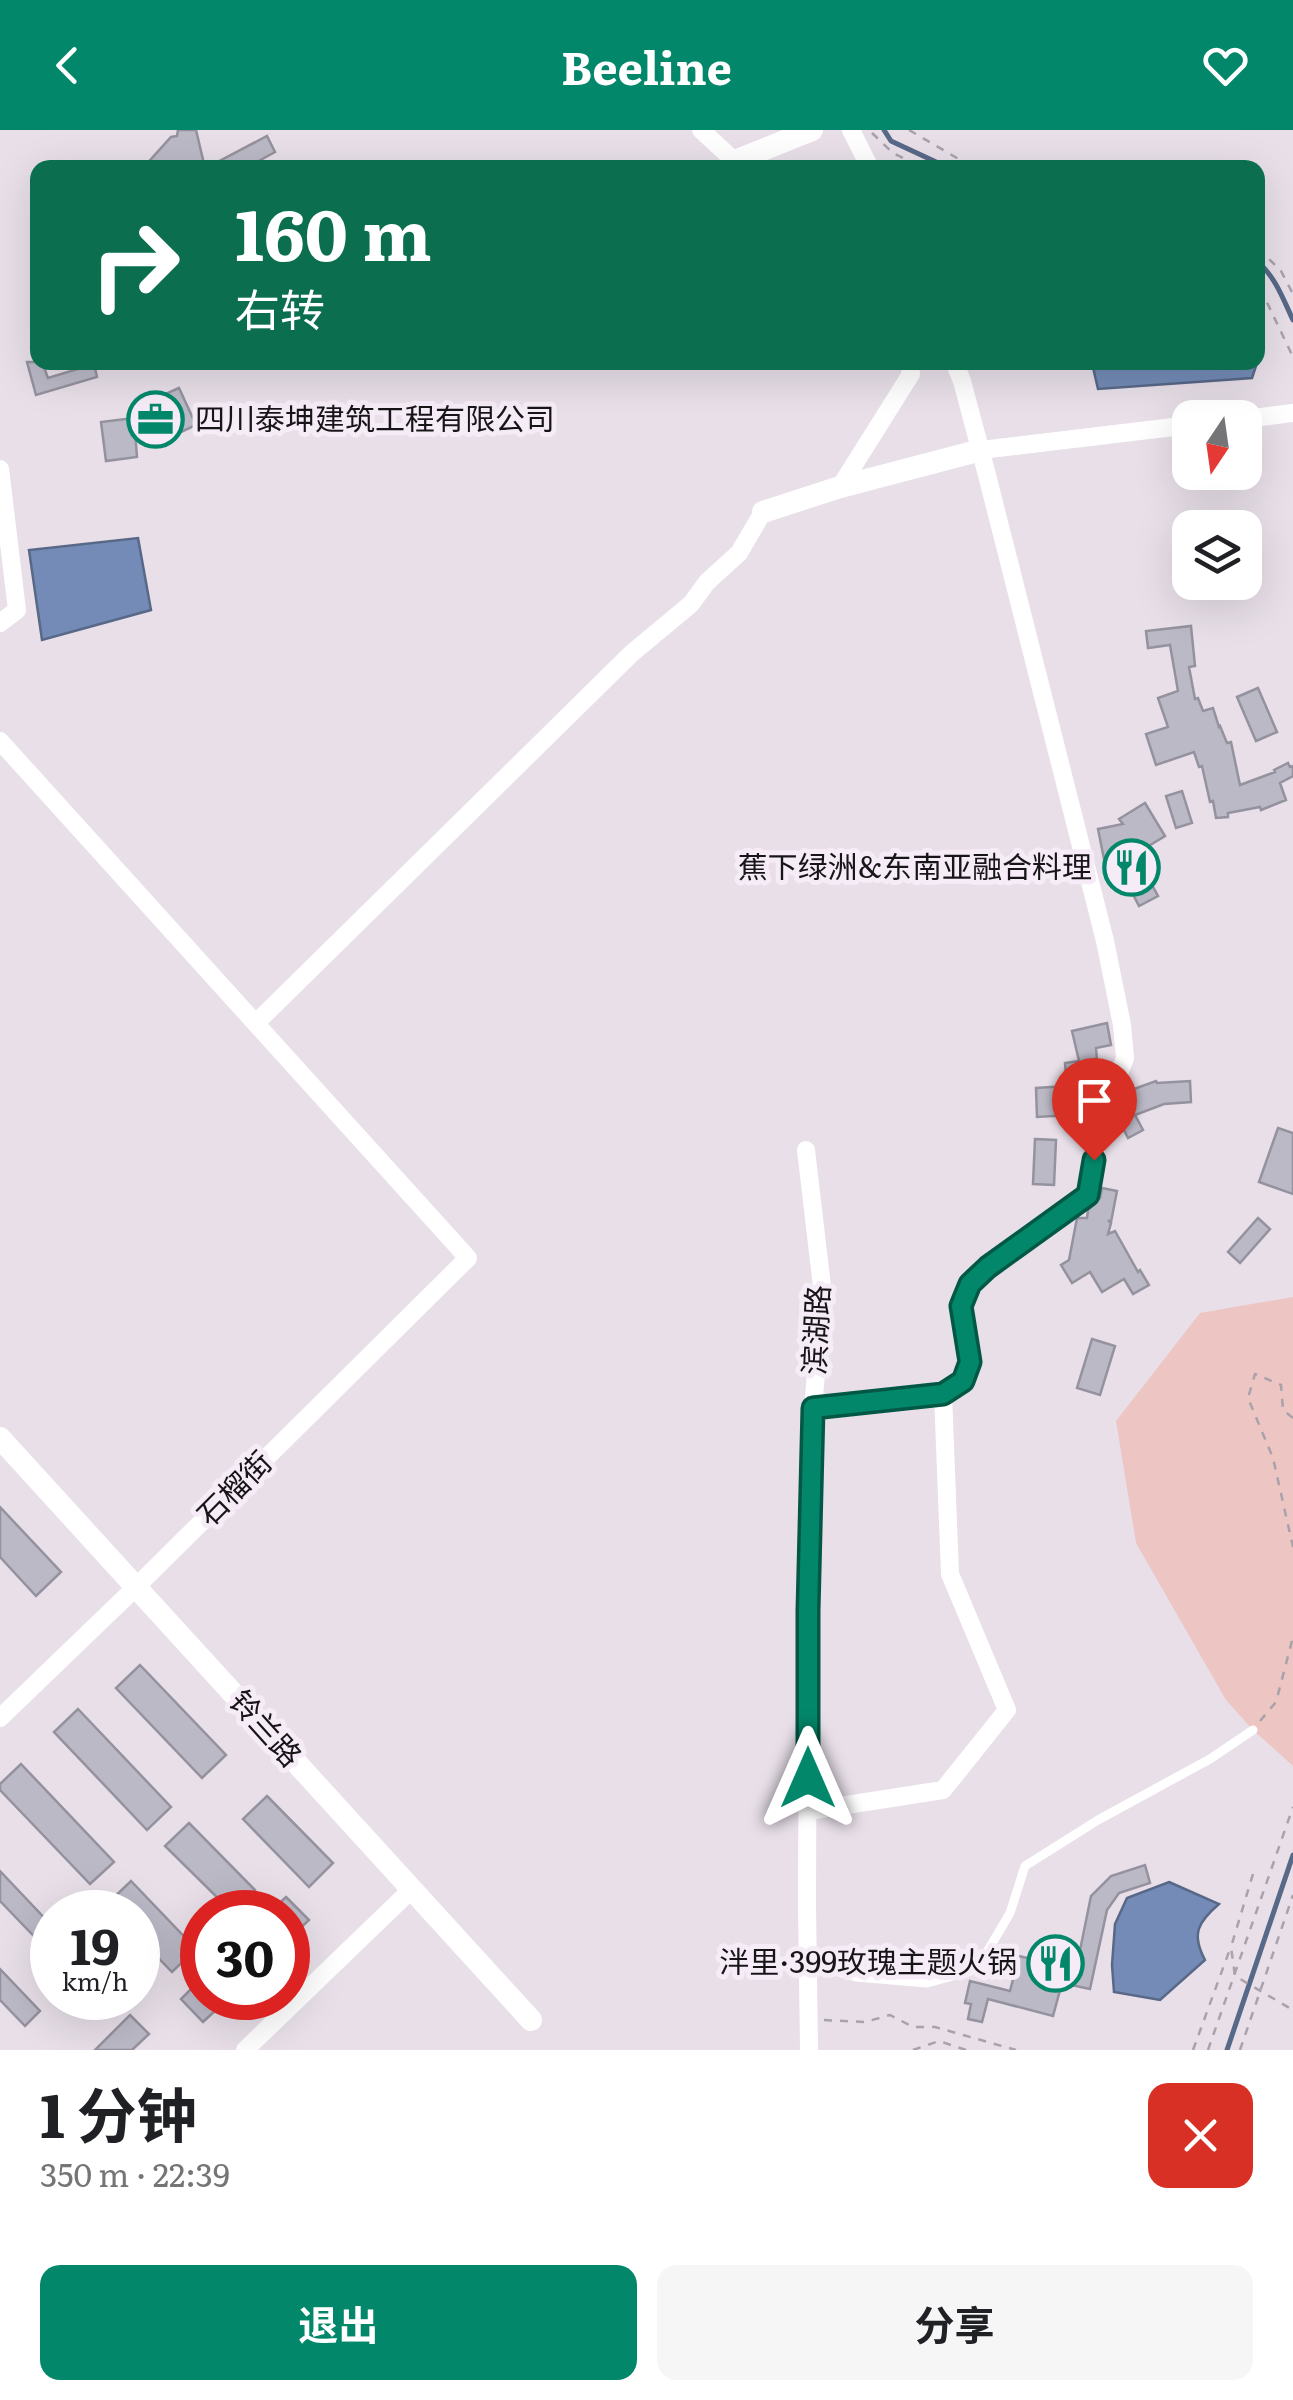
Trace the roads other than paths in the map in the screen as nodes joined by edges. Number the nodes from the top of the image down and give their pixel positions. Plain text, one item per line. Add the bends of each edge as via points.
1 (701, 130) edge
2 (812, 130) edge
3 (852, 130) edge
4 (734, 160) edge
5 (747, 160) edge
6 (866, 160) edge
7 (910, 370) edge
8 (957, 370) edge
9 (1293, 413) edge
10 (1262, 417) edge
11 (1172, 428) edge
12 (981, 450) junction
13 (0, 468) edge
14 (840, 487) junction
15 (763, 512) joint
16 (0, 622) edge
17 (0, 741) edge
18 (256, 1023) junction
19 (806, 1150) dead end
20 (943, 1394) junction
21 (813, 1408) junction
22 (0, 1438) edge
23 (136, 1587) junction
24 (0, 1718) edge
25 (1253, 1730) road end
26 (808, 1811) junction
27 (412, 1890) junction
28 (808, 1963) junction
29 (531, 2020) dead end
30 (246, 2050) edge
31 (809, 2050) edge

1 - 4 street
2 - 5 street
3 - 6 street
7 - 14 street
8 - 12 street
9 - 10 street
11 - 12 street
12 - 14 street
12 - 20 street via 1105,941 1125,1058 1100,1126 1088,1195 970,1284 961,1306 970,1362 963,1381
13 - 16 street via 17,610
14 - 15 street
15 - 18 street via 739,553 690,604 632,653
17 - 18 street
18 - 23 street, 石榴街 via 468,1258
19 - 21 street, 滨湖路 via 822,1295
20 - 21 street
20 - 26 street via 950,1574 1008,1710 944,1790
21 - 26 street, 滨湖路
22 - 23 street, 铃兰路
23 - 24 street, 石榴街
23 - 27 street, 铃兰路
25 - 28 lane via 1025,1866 1010,1914 968,1972 912,1982 856,1977
26 - 28 street, 滨湖路
27 - 29 street, 铃兰路
27 - 30 street
28 - 31 street, 滨湖路

